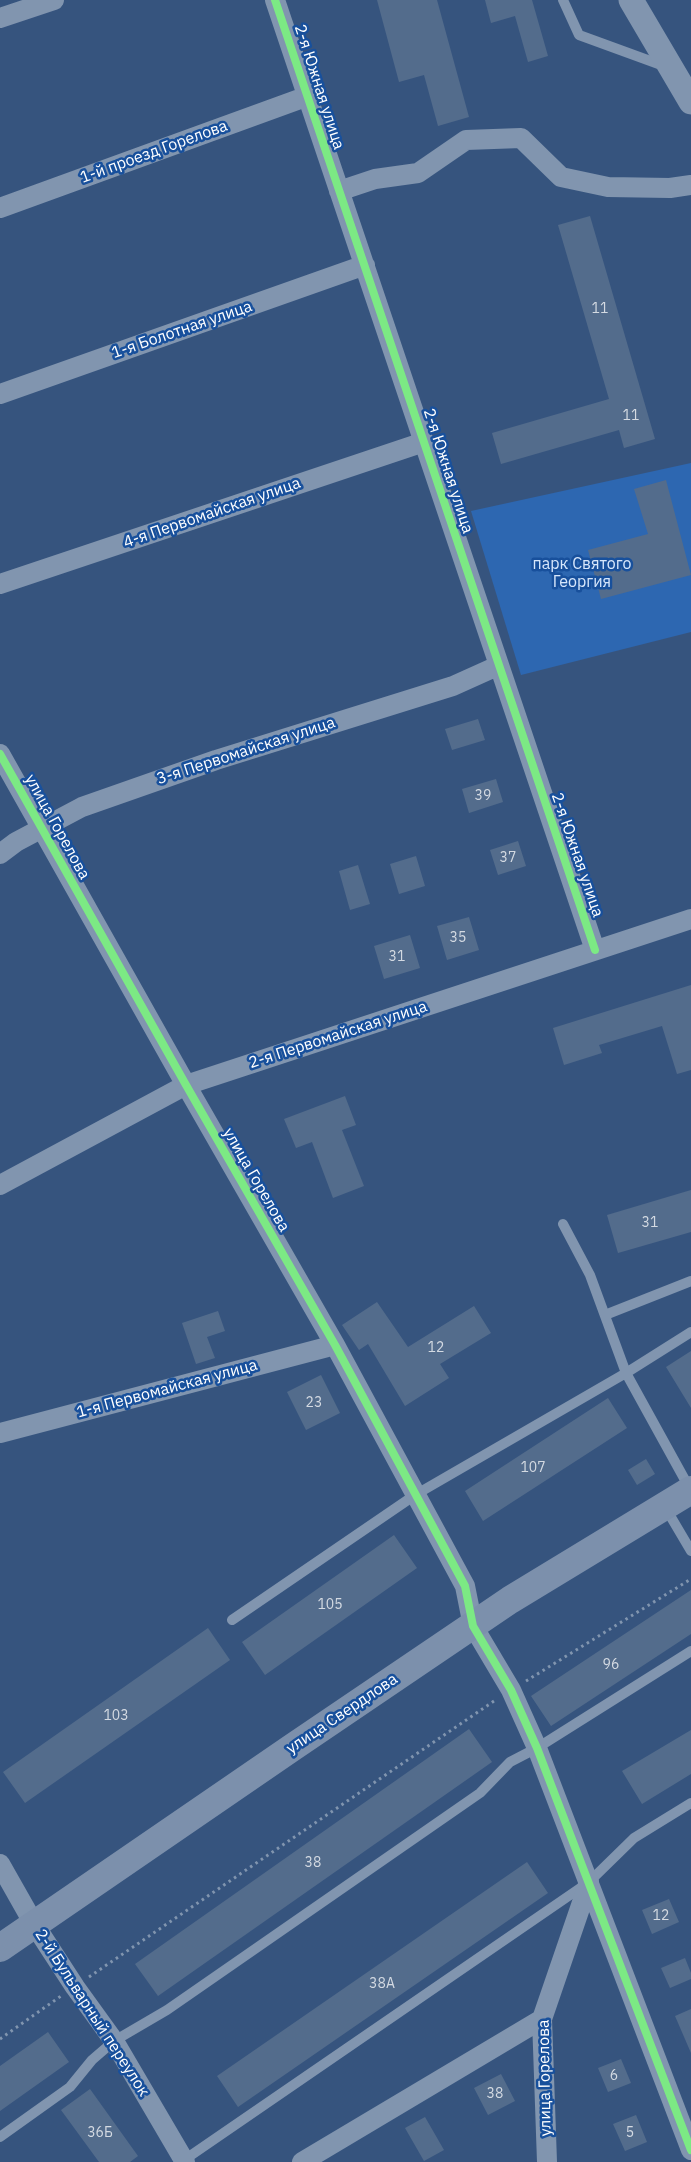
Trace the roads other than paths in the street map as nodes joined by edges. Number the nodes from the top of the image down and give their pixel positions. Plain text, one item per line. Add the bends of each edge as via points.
1 (54, 0) edge
2 (275, 0) edge
3 (563, 0) edge
4 (631, 0) edge
5 (0, 18) edge
6 (673, 69) junction
7 (308, 96) junction
8 (691, 102) edge
9 (691, 185) edge
10 (338, 191) junction
11 (0, 208) edge
12 (365, 266) junction
13 (0, 394) edge
14 (424, 442) junction
15 (0, 584) edge
16 (499, 669) junction
17 (0, 754) edge
18 (43, 827) junction
19 (0, 854) edge
20 (691, 919) edge
21 (595, 950) junction
22 (186, 1085) junction
23 (0, 1185) edge
24 (563, 1224) dead end
25 (691, 1281) edge
26 (605, 1315) junction
27 (691, 1332) edge
28 (334, 1345) junction
29 (626, 1373) junction
30 (0, 1432) edge
31 (690, 1490) edge
32 (416, 1495) junction
33 (665, 1506) junction
34 (691, 1551) edge
35 (232, 1620) dead end
36 (473, 1626) junction
37 (691, 1651) edge
38 (537, 1748) junction
39 (691, 1803) edge
40 (0, 1864) edge
41 (589, 1882) junction
42 (34, 1924) junction
43 (0, 1948) edge
44 (542, 2019) junction
45 (114, 2041) junction
46 (0, 2137) edge
47 (691, 2150) edge
48 (184, 2161) edge
49 (302, 2162) edge
50 (547, 2162) edge

1 - 5 street
2 - 7 street, 2-я Южная улица
3 - 6 lane via 579,35
4 - 6 street
6 - 8 street
7 - 10 street, 2-я Южная улица
7 - 11 street, 1-й проезд Горелова
9 - 10 street via 608,187 561,177 522,138 466,140 418,173 375,178
10 - 12 street, 2-я Южная улица
12 - 13 street, 1-я Болотная улица
12 - 14 street, 2-я Южная улица
14 - 15 street, 4-я Первомайская улица
14 - 16 street, 2-я Южная улица
16 - 18 street, 3-я Первомайская улица via 493,668 453,686 216,760 82,807
16 - 21 street, 2-я Южная улица
17 - 18 street, улица Горелова
18 - 19 street, 3-я Первомайская улица
18 - 22 street, улица Горелова
20 - 21 street, 2-я Первомайская улица
21 - 22 street, 2-я Первомайская улица
22 - 23 street, 2-я Первомайская улица
22 - 28 street, улица Горелова
24 - 26 lane via 590,1275
25 - 26 lane
26 - 29 lane
27 - 29 lane
28 - 30 street, 1-я Первомайская улица
28 - 32 street, улица Горелова
29 - 31 lane
29 - 32 lane
31 - 33 main road, улица Свердлова
32 - 35 lane
32 - 36 street, улица Горелова via 465,1586
33 - 34 lane
33 - 36 main road, улица Свердлова
36 - 38 street, улица Горелова via 511,1690
36 - 42 main road, улица Свердлова
37 - 38 lane
38 - 41 street, улица Горелова
38 - 45 lane via 510,1762 480,1793 167,2010
39 - 41 lane via 634,1838
40 - 42 street, 2-й Бульварный переулок
41 - 44 street, улица Горелова
41 - 47 street, улица Горелова
41 - 48 lane
42 - 43 main road, улица Свердлова
42 - 45 street, 2-й Бульварный переулок
44 - 49 street
44 - 50 street, улица Горелова
45 - 46 lane via 92,2060 70,2087
45 - 48 street, 2-й Бульварный переулок

